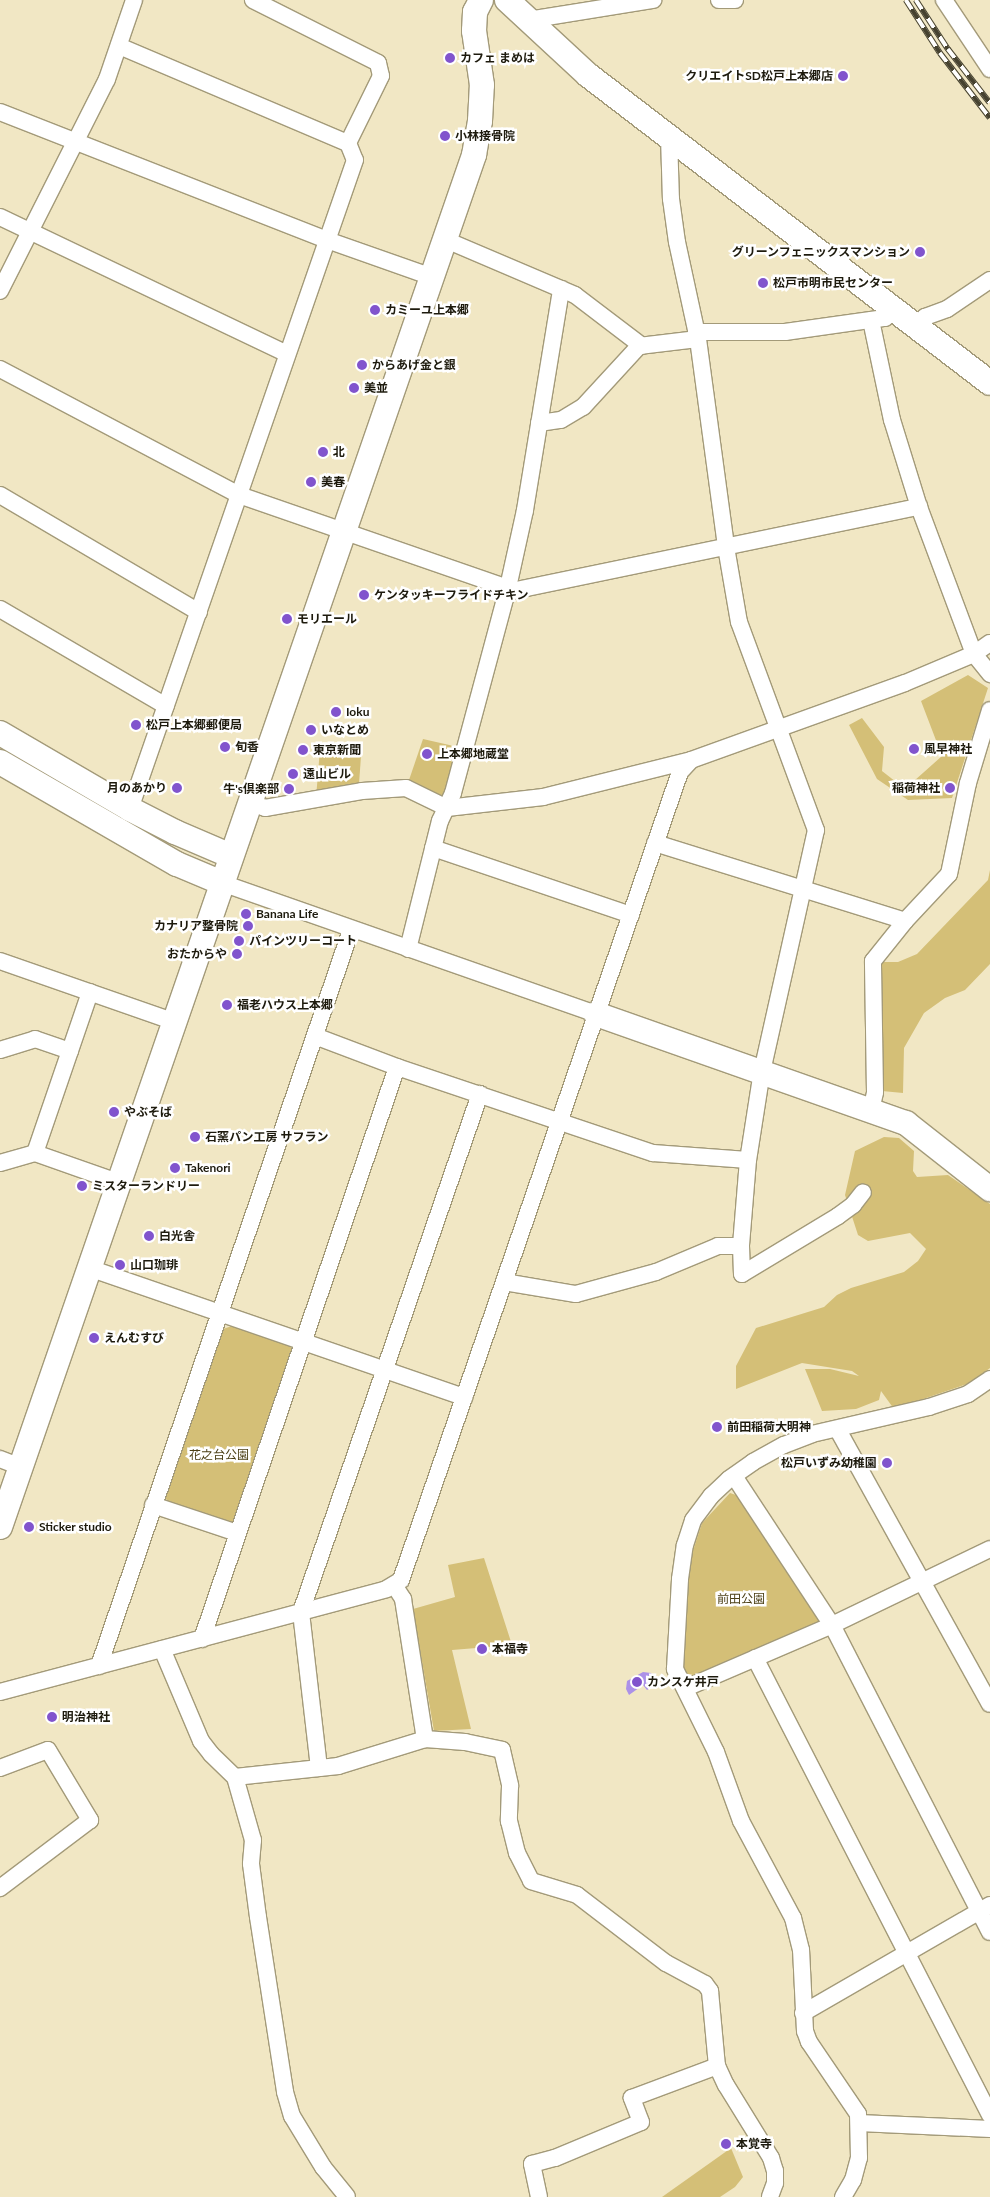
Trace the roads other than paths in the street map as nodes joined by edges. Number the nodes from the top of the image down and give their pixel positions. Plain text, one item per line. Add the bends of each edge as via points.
1 (134, 0) edge
2 (253, 0) edge
3 (481, 0) edge
4 (507, 0) edge
5 (653, 0) edge
6 (719, 0) edge
7 (735, 0) edge
8 (944, 0) edge
9 (528, 20) junction
10 (119, 46) junction
11 (990, 70) edge
12 (0, 112) edge
13 (669, 137) junction
14 (75, 142) junction
15 (348, 143) junction
16 (0, 217) edge
17 (30, 231) junction
18 (327, 240) junction
19 (446, 240) junction
20 (432, 277) junction
21 (990, 280) edge
22 (561, 289) junction
23 (0, 291) edge
24 (892, 309) junction
25 (871, 320) junction
26 (916, 326) junction
27 (697, 336) junction
28 (642, 346) junction
29 (287, 354) junction
30 (0, 369) edge
31 (990, 383) edge
32 (539, 422) junction
33 (0, 495) edge
34 (239, 495) junction
35 (919, 507) junction
36 (344, 532) junction
37 (726, 547) junction
38 (508, 590) junction
39 (0, 609) edge
40 (199, 612) junction
41 (990, 643) edge
42 (974, 654) junction
43 (990, 674) edge
44 (166, 706) junction
45 (990, 710) edge
46 (778, 728) junction
47 (0, 733) edge
48 (691, 760) junction
49 (0, 762) edge
50 (250, 803) junction
51 (447, 808) junction
52 (130, 810) junction
53 (121, 832) junction
54 (656, 843) junction
55 (432, 848) junction
56 (231, 856) junction
57 (222, 883) junction
58 (803, 889) junction
59 (631, 916) junction
60 (905, 921) junction
61 (351, 930) junction
62 (408, 949) junction
63 (0, 961) edge
64 (90, 992) junction
65 (596, 1014) junction
66 (175, 1022) junction
67 (315, 1036) junction
68 (0, 1050) edge
69 (70, 1051) junction
70 (397, 1066) junction
71 (762, 1071) junction
72 (480, 1094) junction
73 (871, 1110) junction
74 (559, 1120) junction
75 (35, 1153) junction
76 (748, 1160) junction
77 (0, 1163) edge
78 (120, 1183) junction
79 (990, 1189) edge
80 (863, 1192) dead end
81 (741, 1246) junction
82 (89, 1268) junction
83 (504, 1282) junction
84 (219, 1311) junction
85 (304, 1341) junction
86 (385, 1370) junction
87 (990, 1379) edge
88 (464, 1397) junction
89 (838, 1430) junction
90 (11, 1463) edge
91 (734, 1476) junction
92 (154, 1505) junction
93 (0, 1527) edge
94 (237, 1533) junction
95 (990, 1549) edge
96 (922, 1582) junction
97 (394, 1585) junction
98 (301, 1612) junction
99 (832, 1625) junction
100 (202, 1639) junction
101 (162, 1649) junction
102 (755, 1658) junction
103 (98, 1666) junction
104 (686, 1688) junction
105 (0, 1692) edge
106 (990, 1704) edge
107 (425, 1739) junction
108 (0, 1768) edge
109 (319, 1768) junction
110 (235, 1778) junction
111 (0, 1888) edge
112 (985, 1908) edge
113 (990, 1932) edge
114 (907, 1954) junction
115 (803, 2013) junction
116 (717, 2066) junction
117 (990, 2114) edge
118 (860, 2123) junction
119 (990, 2129) edge
120 (347, 2197) edge
121 (539, 2197) edge
122 (770, 2197) edge
123 (843, 2197) edge

1 - 10 street
2 - 15 street via 378,63 381,76
3 - 19 street via 475,12 474,31 482,85 480,120 474,155
4 - 9 street
5 - 9 street
6 - 7 street
8 - 11 street
9 - 13 street via 588,75
10 - 14 street via 107,80
10 - 15 street
12 - 14 street
13 - 24 street
13 - 27 street via 671,199 677,242
14 - 17 street
14 - 18 street
15 - 18 street via 355,160
16 - 17 street
17 - 23 street
17 - 29 street
18 - 20 street
18 - 29 street
19 - 20 street
19 - 22 street
20 - 36 street
21 - 26 street via 947,309 924,317
22 - 28 street via 575,295
22 - 32 street
24 - 25 street via 885,318
24 - 26 street
25 - 27 street via 785,332
25 - 35 street via 892,420
26 - 31 street
27 - 28 street
27 - 37 street
28 - 32 street via 583,407 561,420
29 - 34 street
30 - 34 street
32 - 38 street
33 - 40 street
34 - 36 street
34 - 40 street
35 - 37 street
35 - 42 street
36 - 38 street
36 - 50 street
37 - 38 street
37 - 46 street via 739,622
38 - 51 street
39 - 44 street
40 - 44 street
41 - 42 street
42 - 43 street
42 - 46 street
44 - 52 street
45 - 60 street via 968,783 949,874
46 - 48 street
46 - 58 street via 816,830
47 - 52 street
48 - 51 street via 543,797
48 - 54 street via 680,772
49 - 53 street
50 - 51 street via 265,808 362,791 406,788
50 - 56 street
51 - 55 street
52 - 53 street
52 - 56 street
53 - 57 street via 177,864
54 - 58 street
54 - 59 street
55 - 59 street
55 - 62 street
56 - 57 street
57 - 61 street
57 - 66 street
58 - 60 street
58 - 71 street
59 - 65 street
60 - 73 street via 873,961 875,1092
61 - 62 street
61 - 67 street
62 - 65 street
63 - 64 street
64 - 66 street
64 - 69 street
65 - 71 street
65 - 74 street
66 - 78 street
67 - 70 street
67 - 84 street
68 - 69 street via 35,1039
69 - 75 street
70 - 72 street
70 - 85 street
71 - 73 street
71 - 76 street
72 - 74 street
72 - 86 street
73 - 79 street via 906,1123
74 - 76 street via 653,1153
74 - 83 street
75 - 77 street
75 - 78 street
76 - 81 street
78 - 82 street
80 - 81 street via 853,1205 742,1274
81 - 83 street via 718,1246 656,1272 576,1294
82 - 84 street
82 - 90 street
83 - 88 street
84 - 85 street
84 - 92 street
85 - 86 street
85 - 94 street
86 - 88 street
86 - 98 street
87 - 89 street via 968,1394
88 - 97 street via 401,1580
89 - 91 street via 812,1434 784,1445
89 - 96 street
90 - 93 street
91 - 99 street
91 - 104 street via 711,1496 693,1520 685,1545 675,1669
92 - 94 street
92 - 103 street
94 - 100 street
95 - 96 street
96 - 99 street
96 - 106 street
97 - 98 street
97 - 107 street via 403,1598
98 - 100 street
98 - 109 street
99 - 102 street
99 - 112 street
100 - 101 street
101 - 103 street
101 - 110 street via 201,1741
102 - 104 street
102 - 114 street
103 - 105 street
104 - 115 street via 716,1752 741,1822 793,1918 803,1971
107 - 109 street via 338,1766
107 - 116 street via 465,1742 502,1750 510,1786 509,1821 517,1853 531,1881 577,1896 666,1963 705,1984 710,1991
108 - 111 street via 48,1750 90,1820
109 - 110 street
110 - 120 street via 253,1840 250,1851 257,1908 292,2116 323,2167
112 - 113 street
112 - 114 street
114 - 115 street
114 - 117 street
115 - 118 street via 809,2042 850,2100
116 - 121 street via 632,2098 641,2122 555,2158 532,2164
116 - 122 street via 771,2158 775,2170
118 - 119 street
118 - 123 street via 857,2169

